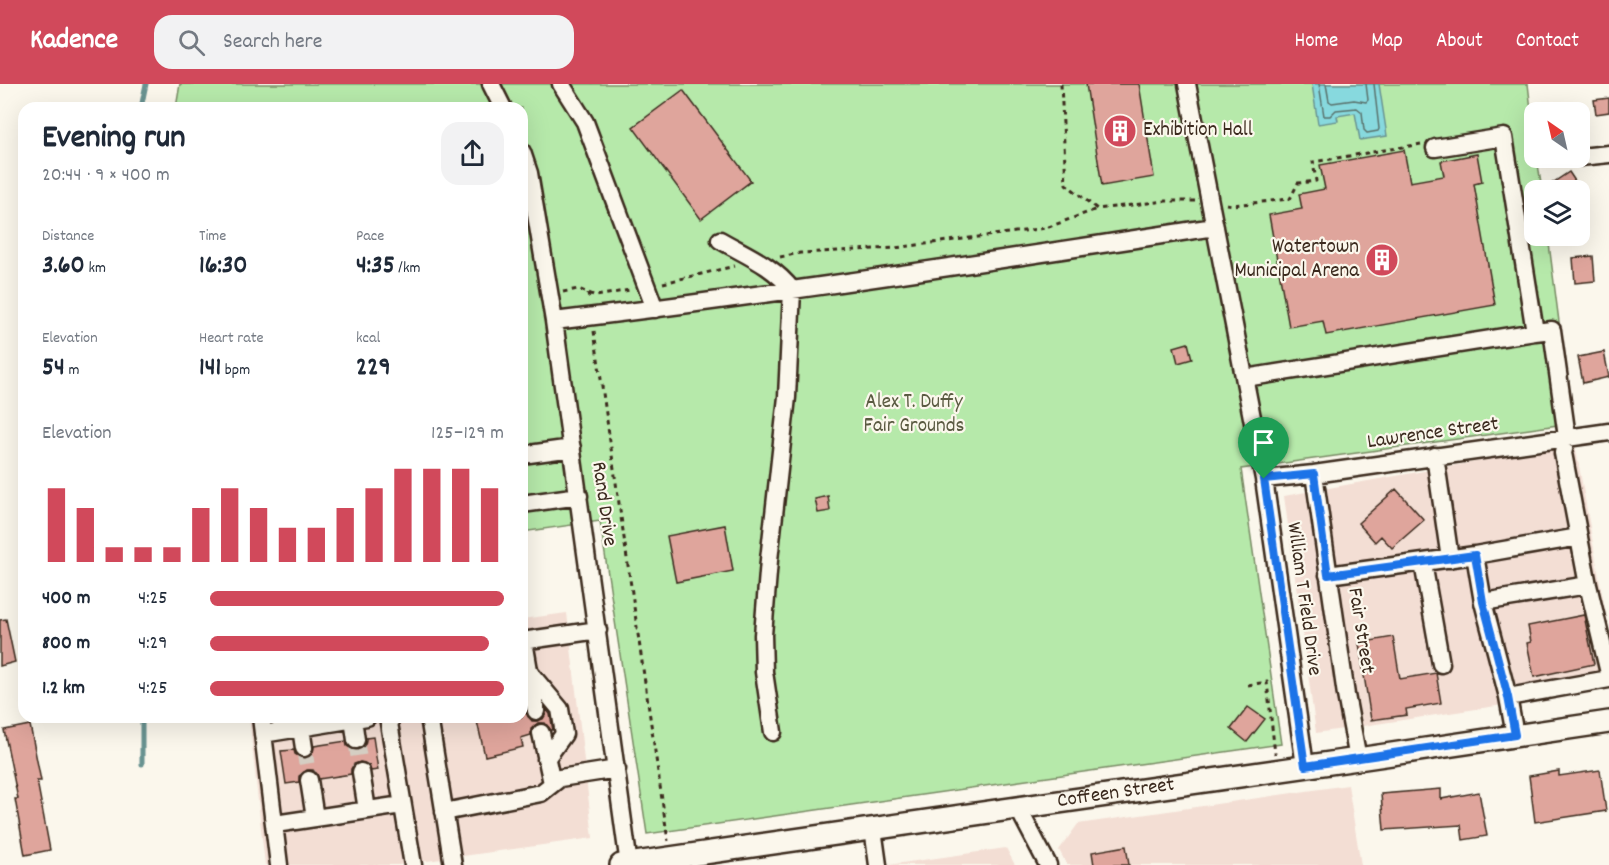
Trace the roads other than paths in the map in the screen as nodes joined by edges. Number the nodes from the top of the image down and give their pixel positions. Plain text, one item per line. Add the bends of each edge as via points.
1 (491, 84) edge
2 (561, 84) edge
3 (1187, 84) edge
4 (501, 102) edge
5 (1435, 148) dead end
6 (1609, 154) edge
7 (1590, 156) edge
8 (528, 195) edge
9 (1215, 227) junction
10 (720, 240) dead end
11 (792, 290) junction
12 (655, 309) junction
13 (554, 321) junction
14 (1535, 332) junction
15 (1245, 378) junction
16 (1609, 432) edge
17 (1567, 437) junction
18 (572, 448) junction
19 (528, 452) edge
20 (1435, 456) junction
21 (1314, 474) junction
22 (1264, 479) junction
23 (579, 496) junction
24 (528, 503) edge
25 (1579, 537) junction
26 (1475, 555) junction
27 (1450, 559) junction
28 (1423, 563) junction
29 (1328, 575) junction
30 (1588, 585) junction
31 (1483, 602) junction
32 (598, 630) junction
33 (528, 640) edge
34 (528, 663) edge
35 (1441, 664) dead end
36 (530, 672) junction
37 (1609, 673) edge
38 (1609, 679) edge
39 (1508, 697) junction
40 (536, 711) dead end
41 (1609, 722) edge
42 (262, 723) edge
43 (330, 723) edge
44 (359, 723) edge
45 (389, 723) edge
46 (430, 723) edge
47 (301, 728) junction
48 (773, 732) dead end
49 (540, 733) dead end
50 (263, 734) junction
51 (1515, 735) junction
52 (356, 740) tunnel mouth
53 (304, 748) tunnel mouth
54 (546, 759) junction
55 (1358, 759) junction
56 (1305, 766) junction
57 (616, 769) junction
58 (361, 772) tunnel mouth
59 (309, 780) tunnel mouth
60 (552, 783) junction
61 (402, 805) junction
62 (1018, 808) junction
63 (367, 810) junction
64 (444, 812) junction
65 (315, 818) junction
66 (275, 824) junction
67 (873, 829) junction
68 (279, 865) edge
69 (413, 865) edge
70 (453, 865) edge
71 (626, 865) edge
72 (878, 865) edge
73 (1048, 865) edge

1 - 4 street
2 - 12 street via 585,122
3 - 9 street, William T Field Drive
5 - 14 street via 1504,137
6 - 7 street
8 - 13 street, Rand Drive
9 - 11 street
9 - 15 street, William T Field Drive
10 - 11 street via 774,270
11 - 12 street
11 - 48 street via 788,397 763,635
12 - 13 street
13 - 18 street, Rand Drive
14 - 15 street
14 - 17 street via 1552,330
15 - 22 street, William T Field Drive
16 - 17 street, Lawrence Street
17 - 20 street, Lawrence Street
17 - 25 street via 1563,453
18 - 19 street
18 - 23 street, Rand Drive
20 - 21 street, Lawrence Street
20 - 27 street
21 - 22 street, Lawrence Street
21 - 29 street, Fair Street
22 - 56 street, William T Field Drive
23 - 24 street
23 - 32 street, Rand Drive
25 - 26 street
25 - 30 street
26 - 27 street
26 - 31 street
27 - 28 street
28 - 29 street
28 - 35 street
29 - 55 street, Fair Street
30 - 31 street
30 - 37 street
31 - 39 street
32 - 33 street
32 - 57 street, Rand Drive
34 - 36 street
36 - 40 street
36 - 54 street via 560,709 564,734
38 - 39 street
39 - 51 street
41 - 51 main road, Coffeen Street
42 - 50 street
43 - 47 street
44 - 52 street
45 - 61 street
46 - 64 street
47 - 50 street
47 - 53 street
49 - 54 street
50 - 66 street
51 - 55 main road, Coffeen Street
54 - 60 street
55 - 56 main road, Coffeen Street
56 - 62 main road, Coffeen Street
57 - 60 street via 560,778
57 - 71 street, Rand Drive
58 - 63 street
59 - 65 street
60 - 64 street via 540,793
61 - 63 street
61 - 69 street
62 - 67 main road, Coffeen Street
62 - 73 street
63 - 65 street
64 - 70 street
65 - 66 street
66 - 68 street
67 - 71 main road, Coffeen Street
67 - 72 street

